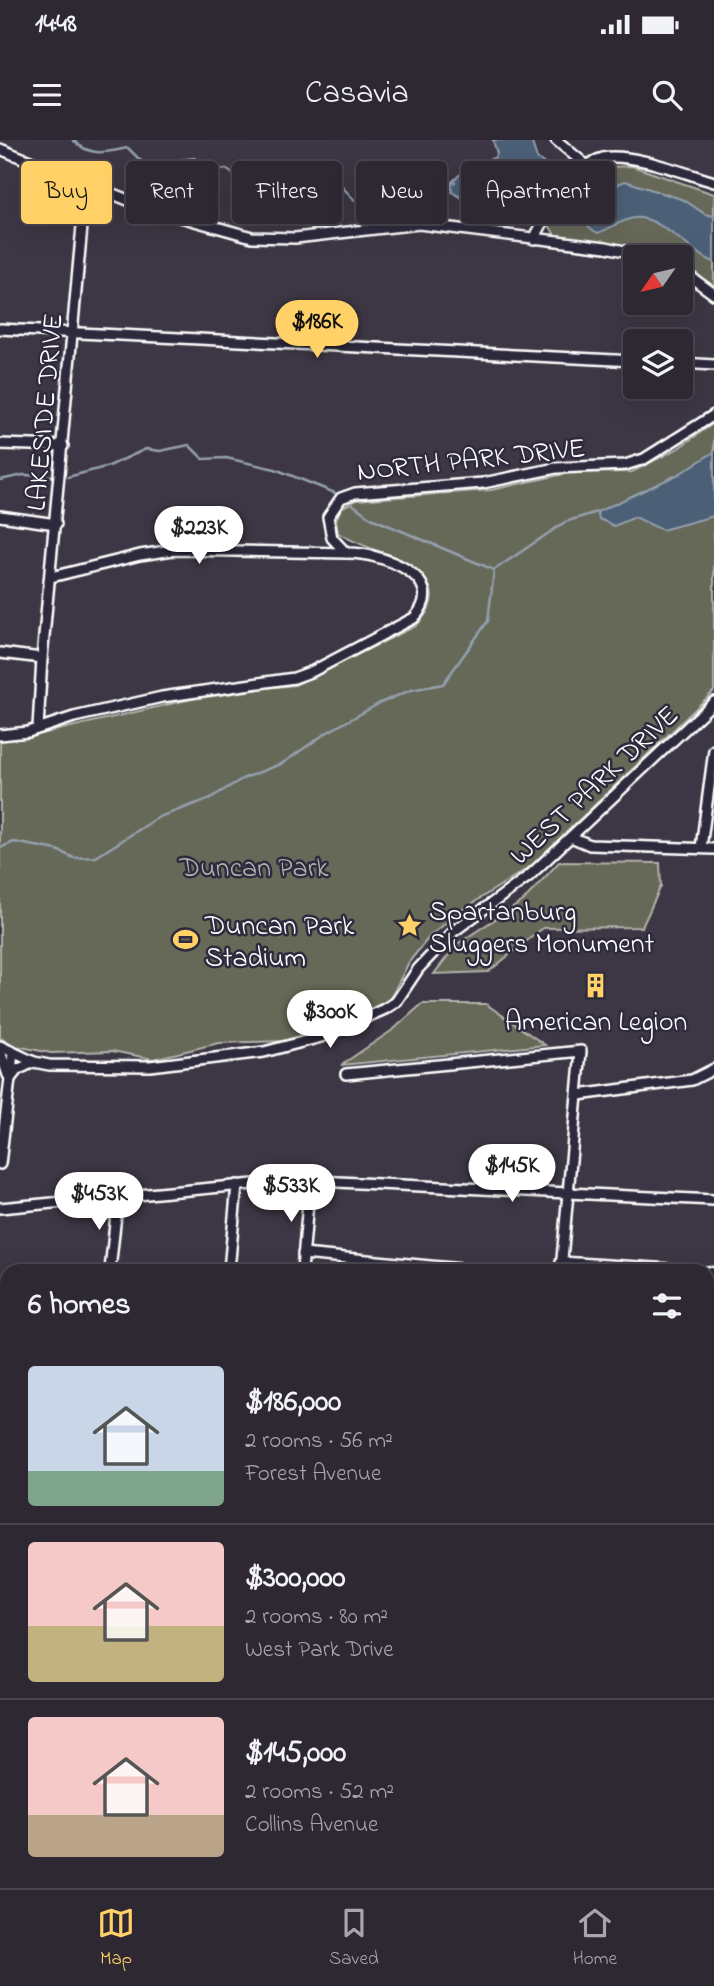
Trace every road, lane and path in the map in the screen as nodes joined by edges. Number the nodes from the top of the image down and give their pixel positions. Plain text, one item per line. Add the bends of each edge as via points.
1 (556, 140) edge
2 (0, 149) edge
3 (30, 161) edge
4 (581, 161) edge
5 (598, 161) edge
6 (714, 182) edge
7 (112, 193) edge
8 (82, 224) edge
9 (543, 224) edge
10 (534, 239) junction
11 (623, 249) edge
12 (693, 279) edge
13 (714, 294) edge
14 (0, 329) edge
15 (72, 333) junction
16 (623, 360) edge
17 (693, 364) edge
18 (714, 365) edge
19 (714, 415) edge
20 (0, 444) edge
21 (63, 446) junction
22 (0, 516) edge
23 (56, 524) junction
24 (346, 553) junction
25 (51, 576) junction
26 (0, 653) edge
27 (42, 658) junction
28 (714, 702) edge
29 (38, 728) junction
30 (0, 735) edge
31 (714, 750) edge
32 (571, 837) junction
33 (701, 848) junction
34 (714, 849) edge
35 (0, 1049) edge
36 (13, 1053) junction
37 (34, 1062) junction
38 (714, 1069) edge
39 (346, 1074) dead end
40 (9, 1080) junction
41 (692, 1080) junction
42 (714, 1081) edge
43 (578, 1095) junction
44 (0, 1164) edge
45 (310, 1180) junction
46 (237, 1185) junction
47 (568, 1192) junction
48 (118, 1196) junction
49 (714, 1200) edge
50 (0, 1208) edge
51 (303, 1254) junction
52 (111, 1264) edge
53 (230, 1264) edge
54 (302, 1264) edge
55 (409, 1264) edge
56 (561, 1264) edge

1 - 4 street
2 - 3 street
5 - 6 street via 623,158
7 - 10 street via 159,211 263,239 410,224
8 - 15 street, LAKESIDE DRIVE
9 - 10 street
10 - 11 street
12 - 13 street
14 - 15 street
15 - 16 street
15 - 21 street, LAKESIDE DRIVE
17 - 18 street
19 - 24 street, NORTH PARK DRIVE via 644,459 625,465 556,468 483,483 347,495 331,510 328,524 332,538
20 - 21 street
21 - 23 street, LAKESIDE DRIVE
22 - 23 street
23 - 25 street, LAKESIDE DRIVE
24 - 25 street via 173,550
24 - 29 street via 382,556 418,580 425,594 420,612 407,624 304,675 162,697
25 - 27 street, LAKESIDE DRIVE
26 - 27 street
27 - 29 street, LAKESIDE DRIVE
28 - 32 street, WEST PARK DRIVE
29 - 30 street
31 - 33 street
32 - 33 street via 590,845
32 - 37 street, WEST PARK DRIVE via 522,881 454,931 418,969 396,1002 356,1024 280,1049 158,1065
33 - 34 street
35 - 36 street, WEST PARK DRIVE
35 - 40 street
36 - 37 street, WEST PARK DRIVE
36 - 40 street
37 - 40 street
38 - 41 street
39 - 43 street via 581,1051
40 - 44 street
41 - 42 street
41 - 43 street
43 - 47 street
45 - 46 street
45 - 47 street
45 - 51 street
46 - 48 street
46 - 53 street
47 - 49 street
47 - 56 street
48 - 50 street
48 - 52 street
51 - 54 street
51 - 55 street

